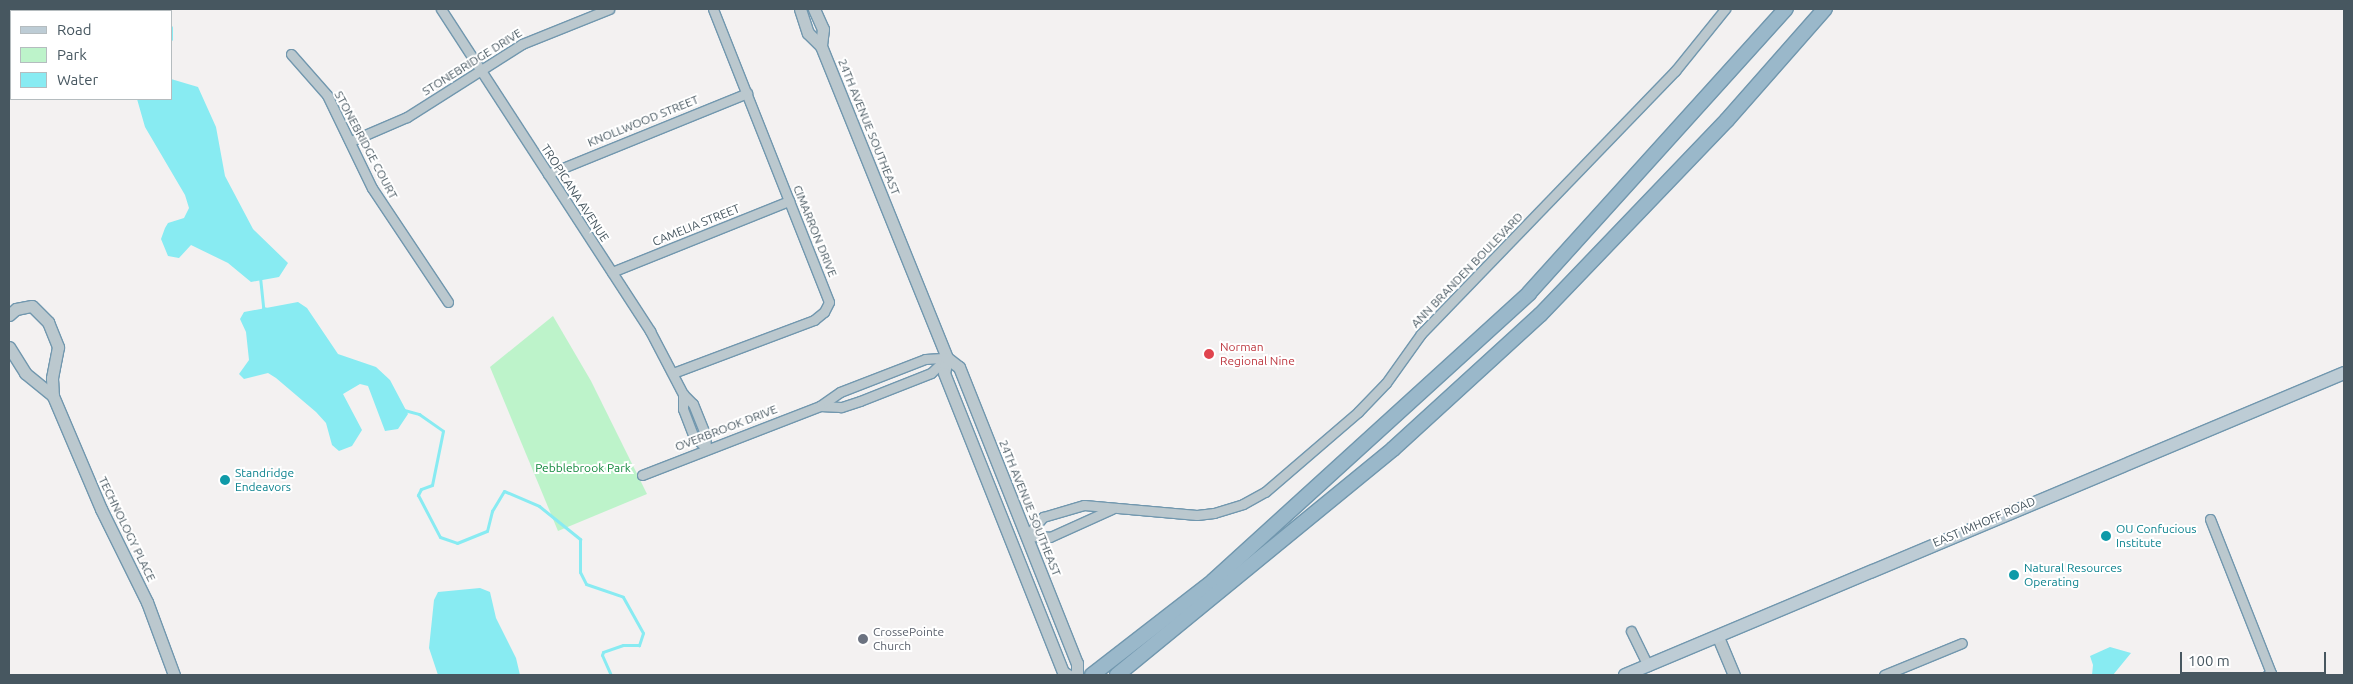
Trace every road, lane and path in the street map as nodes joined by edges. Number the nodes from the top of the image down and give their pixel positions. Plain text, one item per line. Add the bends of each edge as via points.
1 (441, 9) edge
2 (608, 9) edge
3 (713, 9) edge
4 (800, 9) edge
5 (814, 9) edge
6 (1725, 9) edge
7 (1786, 9) edge
8 (1825, 9) edge
9 (821, 46) junction
10 (291, 54) dead end
11 (481, 69) junction
12 (747, 93) junction
13 (351, 141) junction
14 (548, 174) junction
15 (789, 201) junction
16 (612, 272) junction
17 (448, 302) dead end
18 (9, 314) edge
19 (9, 348) edge
20 (947, 358) junction
21 (673, 373) junction
22 (2344, 373) edge
23 (53, 396) junction
24 (820, 406) junction
25 (706, 448) junction
26 (642, 474) dead end
27 (1112, 509) junction
28 (2210, 519) dead end
29 (1027, 536) junction
30 (1631, 631) dead end
31 (1718, 637) junction
32 (1962, 644) dead end
33 (1648, 666) junction
34 (174, 675) edge
35 (1068, 675) edge
36 (1077, 675) edge
37 (1092, 675) edge
38 (1117, 675) edge
39 (1626, 675) edge
40 (1734, 675) edge
41 (1884, 675) edge
42 (2267, 675) edge

1 - 11 street, TROPICANA AVENUE
2 - 11 street, STONEBRIDGE DRIVE via 522,44
3 - 12 street, CIMARRON DRIVE
4 - 9 street, 24TH AVENUE SOUTHEAST via 808,33
5 - 9 street, 24TH AVENUE SOUTHEAST via 823,29
6 - 27 street, ANN BRANDEN BOULEVARD via 1675,71 1421,334 1386,383 1286,474 1252,499 1214,513
7 - 37 highway via 1523,300 1220,574
8 - 38 highway via 1727,120 1540,315 1393,449
9 - 20 street, 24TH AVENUE SOUTHEAST
10 - 13 street, STONEBRIDGE COURT via 327,95
11 - 13 street, STONEBRIDGE DRIVE via 407,118
11 - 14 street, TROPICANA AVENUE
12 - 14 street, KNOLLWOOD STREET
12 - 15 street, CIMARRON DRIVE
13 - 17 street, STONEBRIDGE COURT via 372,188
14 - 16 street, TROPICANA AVENUE
15 - 16 street, CAMELIA STREET
15 - 21 street, CIMARRON DRIVE via 828,295 827,307 814,320
16 - 21 street, TROPICANA AVENUE
18 - 23 street, TECHNOLOGY PLACE via 32,306 48,322 58,348 52,378
19 - 23 street, TECHNOLOGY PLACE via 25,373
20 - 24 street, OVERBROOK DRIVE via 925,358 840,392
20 - 24 street, OVERBROOK DRIVE via 931,373 860,401 841,407
20 - 29 street, 24TH AVENUE SOUTHEAST via 959,366
20 - 35 street, 24TH AVENUE SOUTHEAST via 944,373 1063,672
21 - 25 street, TROPICANA AVENUE via 683,394 693,404 705,433
22 - 31 main road, EAST IMHOFF ROAD
23 - 34 street, TECHNOLOGY PLACE via 101,509 147,602
24 - 25 street, OVERBROOK DRIVE
25 - 26 street, OVERBROOK DRIVE
27 - 29 street, ANN BRANDEN BOULEVARD via 1050,537
27 - 29 street, ANN BRANDEN BOULEVARD via 1084,506 1063,510 1043,517
28 - 42 street via 2271,673
29 - 36 street, 24TH AVENUE SOUTHEAST via 1077,663
30 - 33 street
31 - 33 main road, EAST IMHOFF ROAD
31 - 40 street
32 - 41 street
33 - 39 main road, EAST IMHOFF ROAD

